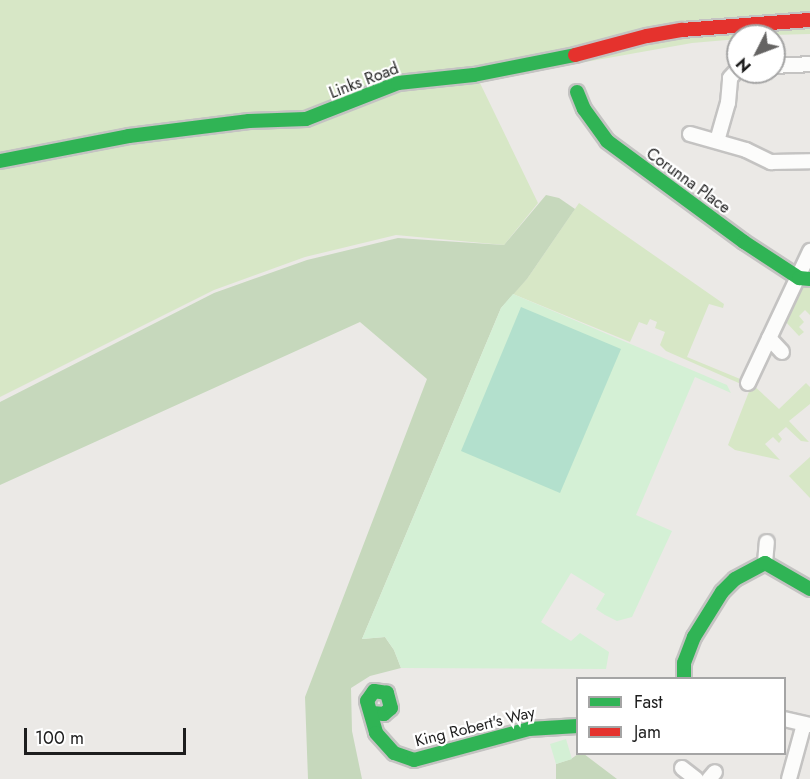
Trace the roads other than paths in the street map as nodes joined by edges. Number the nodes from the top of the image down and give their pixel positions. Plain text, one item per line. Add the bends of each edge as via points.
1 (810, 20) edge
2 (810, 64) edge
3 (786, 65) edge
4 (730, 84) edge
5 (577, 92) dead end
6 (690, 134) dead end
7 (717, 141) junction
8 (0, 161) edge
9 (810, 161) edge
10 (810, 251) edge
11 (804, 279) edge
12 (770, 338) junction
13 (782, 352) dead end
14 (748, 382) dead end
15 (767, 542) dead end
16 (765, 563) junction
17 (810, 588) edge
18 (684, 677) edge
19 (372, 713) dead end
20 (786, 719) edge
21 (807, 724) edge
22 (576, 726) edge
23 (682, 768) dead end
24 (696, 779) edge
25 (789, 779) edge

1 - 8 street, Links Road via 647,36 474,75 398,83 310,119 249,121 129,136
2 - 3 street
4 - 7 street
5 - 11 street, Corunna Place via 607,141 734,235
6 - 7 street
7 - 9 street via 771,162
10 - 11 street
11 - 12 street
12 - 13 street
12 - 14 street
15 - 16 street
16 - 17 street
16 - 18 street via 735,579 722,592 694,637 684,663
19 - 22 street, King Robert's Way via 376,733 386,747 402,758 414,760 529,729
20 - 21 street
21 - 25 street
23 - 24 street

